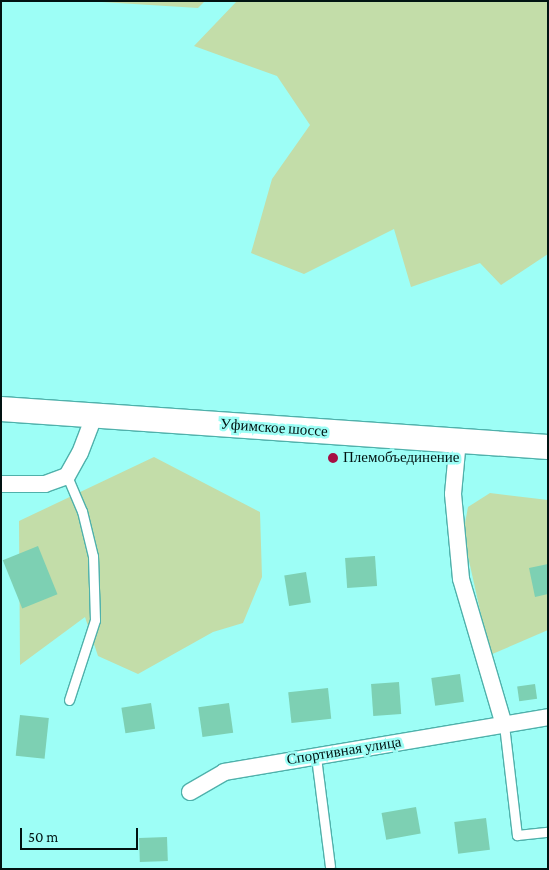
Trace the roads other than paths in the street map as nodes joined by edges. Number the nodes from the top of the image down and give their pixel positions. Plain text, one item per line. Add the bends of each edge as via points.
1 (1, 409) edge
2 (94, 416) junction
3 (458, 440) junction
4 (548, 447) edge
5 (67, 476) junction
6 (1, 484) edge
7 (69, 700) dead end
8 (548, 717) edge
9 (504, 725) junction
10 (316, 757) junction
11 (190, 792) dead end
12 (548, 832) edge
13 (330, 866) dead end

1 - 2 main road, Уфимское шоссе
2 - 3 main road, Уфимское шоссе
2 - 5 street
3 - 4 main road, Уфимское шоссе
3 - 9 street via 453,494 461,580
5 - 6 street via 45,484
5 - 7 lane via 82,511 93,556 95,620
8 - 9 street, Спортивная улица
9 - 10 street, Спортивная улица
9 - 12 lane via 516,835
10 - 11 street, Спортивная улица via 224,772
10 - 13 lane

